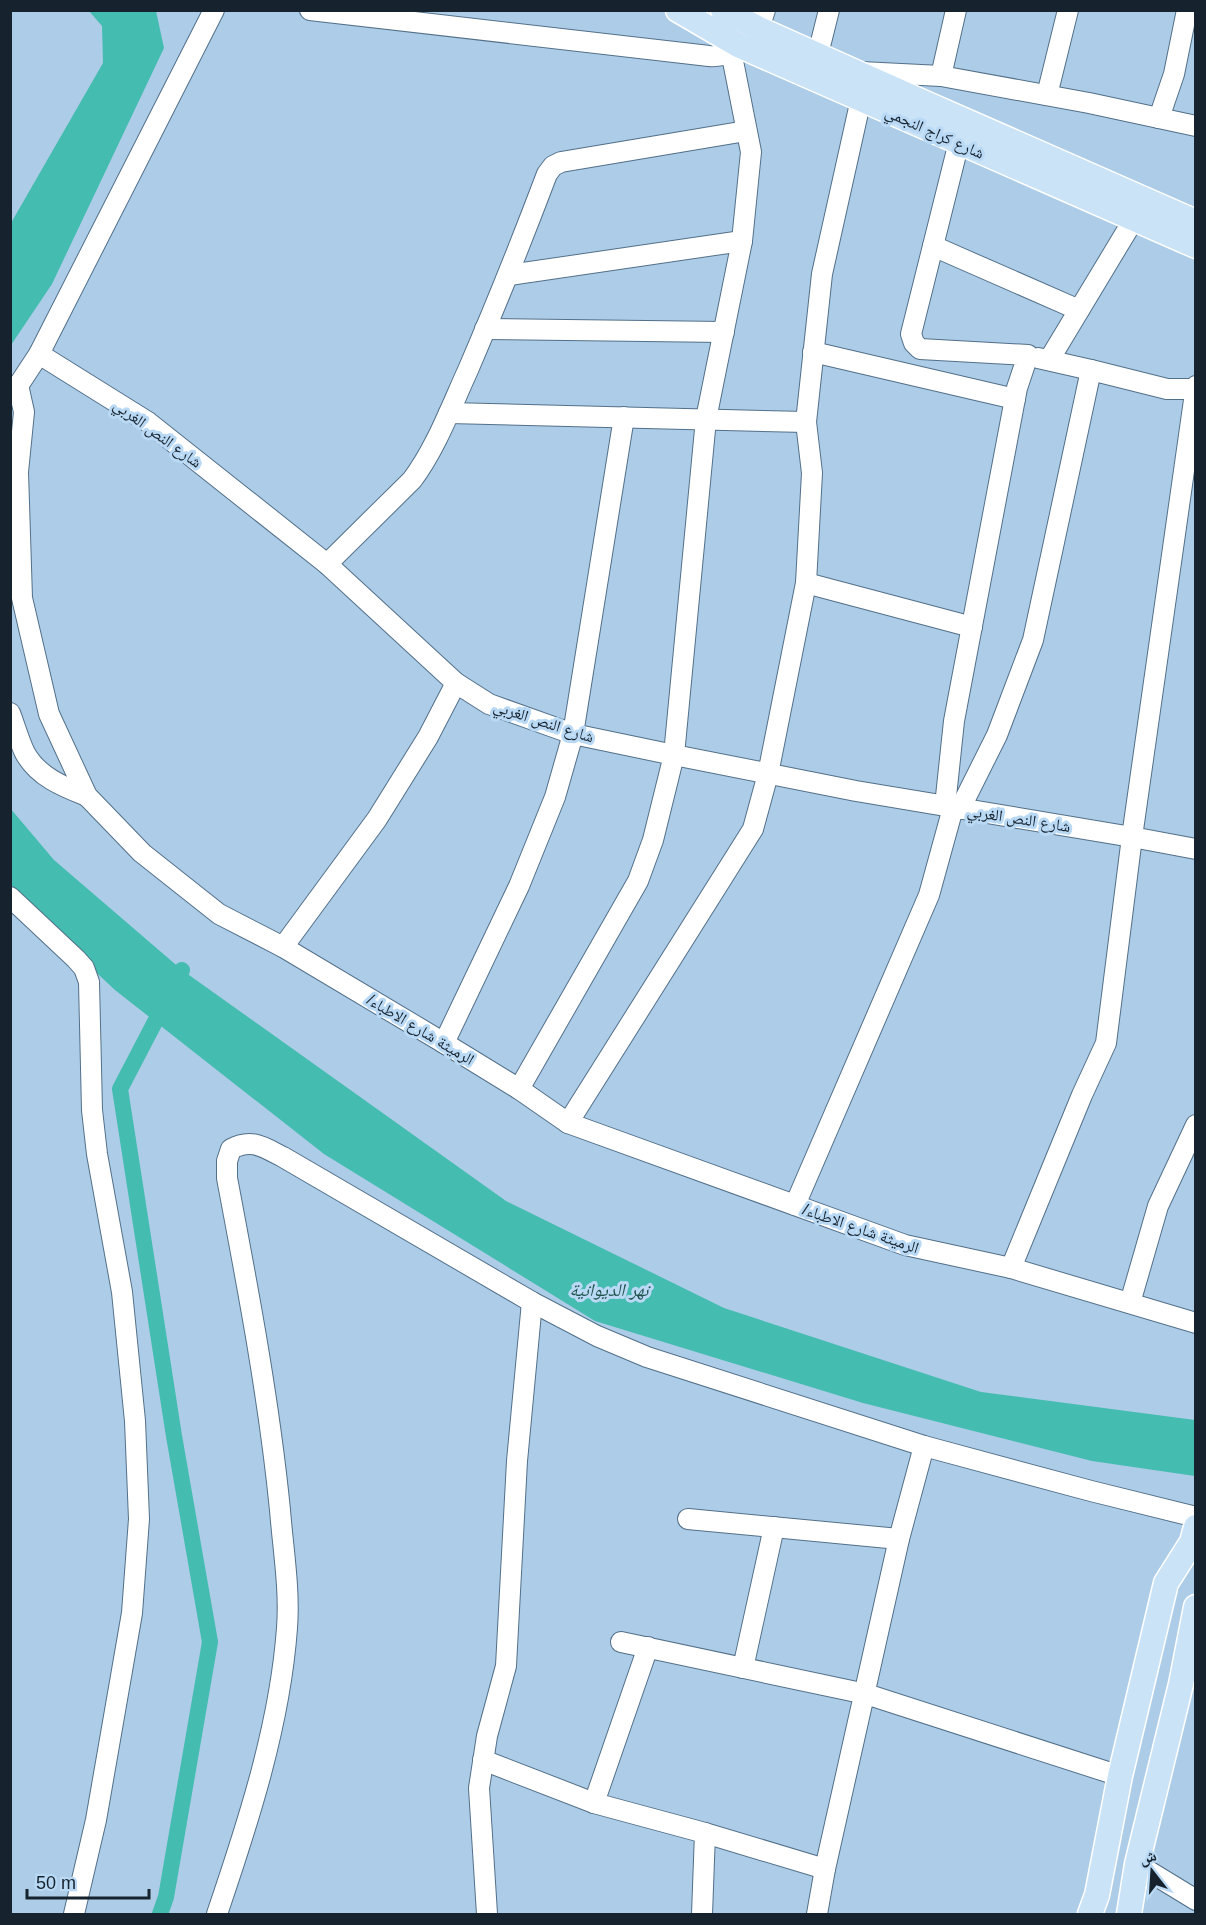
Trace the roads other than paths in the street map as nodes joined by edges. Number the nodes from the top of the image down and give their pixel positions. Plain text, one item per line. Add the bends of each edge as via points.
1 (214, 10) edge
2 (310, 10) edge
3 (678, 10) edge
4 (723, 10) edge
5 (829, 10) edge
6 (956, 10) edge
7 (1068, 10) edge
8 (1186, 10) edge
9 (757, 20) edge
10 (734, 48) junction
11 (818, 54) junction
12 (854, 71) junction
13 (941, 76) junction
14 (1047, 95) junction
15 (861, 99) junction
16 (1159, 118) junction
17 (1196, 126) edge
18 (746, 131) junction
19 (959, 142) junction
20 (1134, 219) junction
21 (1196, 222) edge
22 (742, 241) junction
23 (933, 246) junction
24 (1196, 246) edge
25 (509, 275) junction
26 (1079, 310) junction
27 (485, 329) junction
28 (724, 332) junction
29 (813, 352) junction
30 (39, 354) junction
31 (1028, 355) junction
32 (1049, 360) junction
33 (1091, 370) junction
34 (1195, 388) edge
35 (14, 391) edge
36 (1015, 399) junction
37 (449, 413) junction
38 (624, 417) junction
39 (706, 419) junction
40 (806, 422) junction
41 (327, 564) junction
42 (806, 583) junction
43 (972, 627) junction
44 (456, 683) junction
45 (10, 713) edge
46 (573, 734) junction
47 (674, 755) junction
48 (768, 774) junction
49 (87, 795) junction
50 (953, 808) junction
51 (1132, 837) junction
52 (1196, 849) edge
53 (10, 897) edge
54 (283, 947) junction
55 (444, 1042) junction
56 (519, 1089) junction
57 (568, 1123) junction
58 (1196, 1125) edge
59 (795, 1205) junction
60 (1011, 1268) junction
61 (532, 1302) junction
62 (1130, 1303) junction
63 (1196, 1323) edge
64 (924, 1446) junction
65 (1196, 1517) edge
66 (688, 1519) dead end
67 (774, 1527) junction
68 (899, 1539) junction
69 (1194, 1540) edge
70 (1196, 1607) edge
71 (621, 1642) dead end
72 (648, 1647) junction
73 (743, 1668) junction
74 (866, 1694) junction
75 (483, 1760) junction
76 (1120, 1776) junction
77 (594, 1803) junction
78 (705, 1833) junction
79 (1137, 1864) junction
80 (825, 1869) junction
81 (1196, 1900) edge
82 (74, 1914) edge
83 (217, 1914) edge
84 (487, 1914) edge
85 (702, 1914) edge
86 (817, 1914) edge
87 (1090, 1914) edge
88 (1129, 1914) edge

1 - 30 street
2 - 10 street via 709,56 724,55
3 - 10 main road, شارع كراج النجمي
4 - 9 main road
5 - 11 street
6 - 13 street
7 - 14 street
8 - 16 street via 1174,74
9 - 10 street
9 - 11 main road
10 - 15 main road, شارع كراج النجمي
10 - 18 street
11 - 12 main road
12 - 13 street
12 - 21 main road
13 - 14 street
14 - 16 street
15 - 19 main road, شارع كراج النجمي
15 - 29 street via 822,274
16 - 17 street
18 - 22 street via 751,152
18 - 25 street via 554,166 547,174
19 - 20 main road, شارع كراج النجمي
19 - 23 street
20 - 24 main road, شارع كراج النجمي
20 - 26 street
22 - 25 street
22 - 28 street
23 - 26 street
23 - 31 street via 911,334 914,343 920,349
25 - 27 street
26 - 32 street
27 - 28 street
27 - 37 street
28 - 39 street
29 - 36 street
29 - 40 street
30 - 35 street
30 - 41 street, شارع النص الغربي via 148,422
31 - 32 street
31 - 36 street
32 - 33 street
33 - 34 street via 1167,389
33 - 50 street via 1033,640 997,735
34 - 51 street
35 - 49 street, /الرميثة شارع الاطباء via 24,412 18,472 22,598 49,714
36 - 43 street
37 - 38 street
37 - 41 street via 412,480
38 - 39 street
38 - 46 street
39 - 40 street
39 - 47 street
40 - 42 street via 812,473
41 - 44 street, شارع النص الغربي
42 - 43 street
42 - 48 street
43 - 50 street via 954,721
44 - 46 street, شارع النص الغربي via 489,704
44 - 54 street via 377,819
45 - 49 street via 26,754 41,772 58,784
46 - 47 street, شارع النص الغربي
46 - 55 street via 555,796 519,886
47 - 48 street, شارع النص الغربي
47 - 56 street via 653,840 638,881
48 - 50 street, شارع النص الغربي
48 - 57 street via 753,829
49 - 54 street, /الرميثة شارع الاطباء via 142,853 219,914
50 - 51 street, شارع النص الغربي
50 - 59 street via 929,895
51 - 52 street, شارع النص الغربي
51 - 60 street via 1106,1042
53 - 82 street via 76,959 89,982 92,1110 123,1292 135,1421 139,1519 132,1613 96,1820
54 - 55 street, /الرميثة شارع الاطباء
55 - 56 street, /الرميثة شارع الاطباء
56 - 57 street, /الرميثة شارع الاطباء
57 - 59 street, /الرميثة شارع الاطباء
58 - 62 street via 1158,1206
59 - 60 street, /الرميثة شارع الاطباء via 905,1245
60 - 62 street, /الرميثة شارع الاطباء
61 - 64 street via 647,1357
61 - 75 street via 517,1461 506,1666
61 - 83 street via 283,1157 256,1144 241,1143 231,1149 226,1161 227,1178 256,1326 274,1451 287,1627 270,1731 243,1839
62 - 63 street, /الرميثة شارع الاطباء
64 - 65 street
64 - 68 street
66 - 67 street
67 - 68 street
67 - 73 street
68 - 74 street
69 - 76 main road via 1166,1583
70 - 79 main road
71 - 72 street
72 - 73 street
72 - 77 street
73 - 74 street
74 - 76 street
74 - 80 street
75 - 77 street
75 - 84 street via 479,1788
76 - 87 main road
77 - 78 street
78 - 80 street
78 - 85 street
79 - 81 street
79 - 88 main road
80 - 86 street

